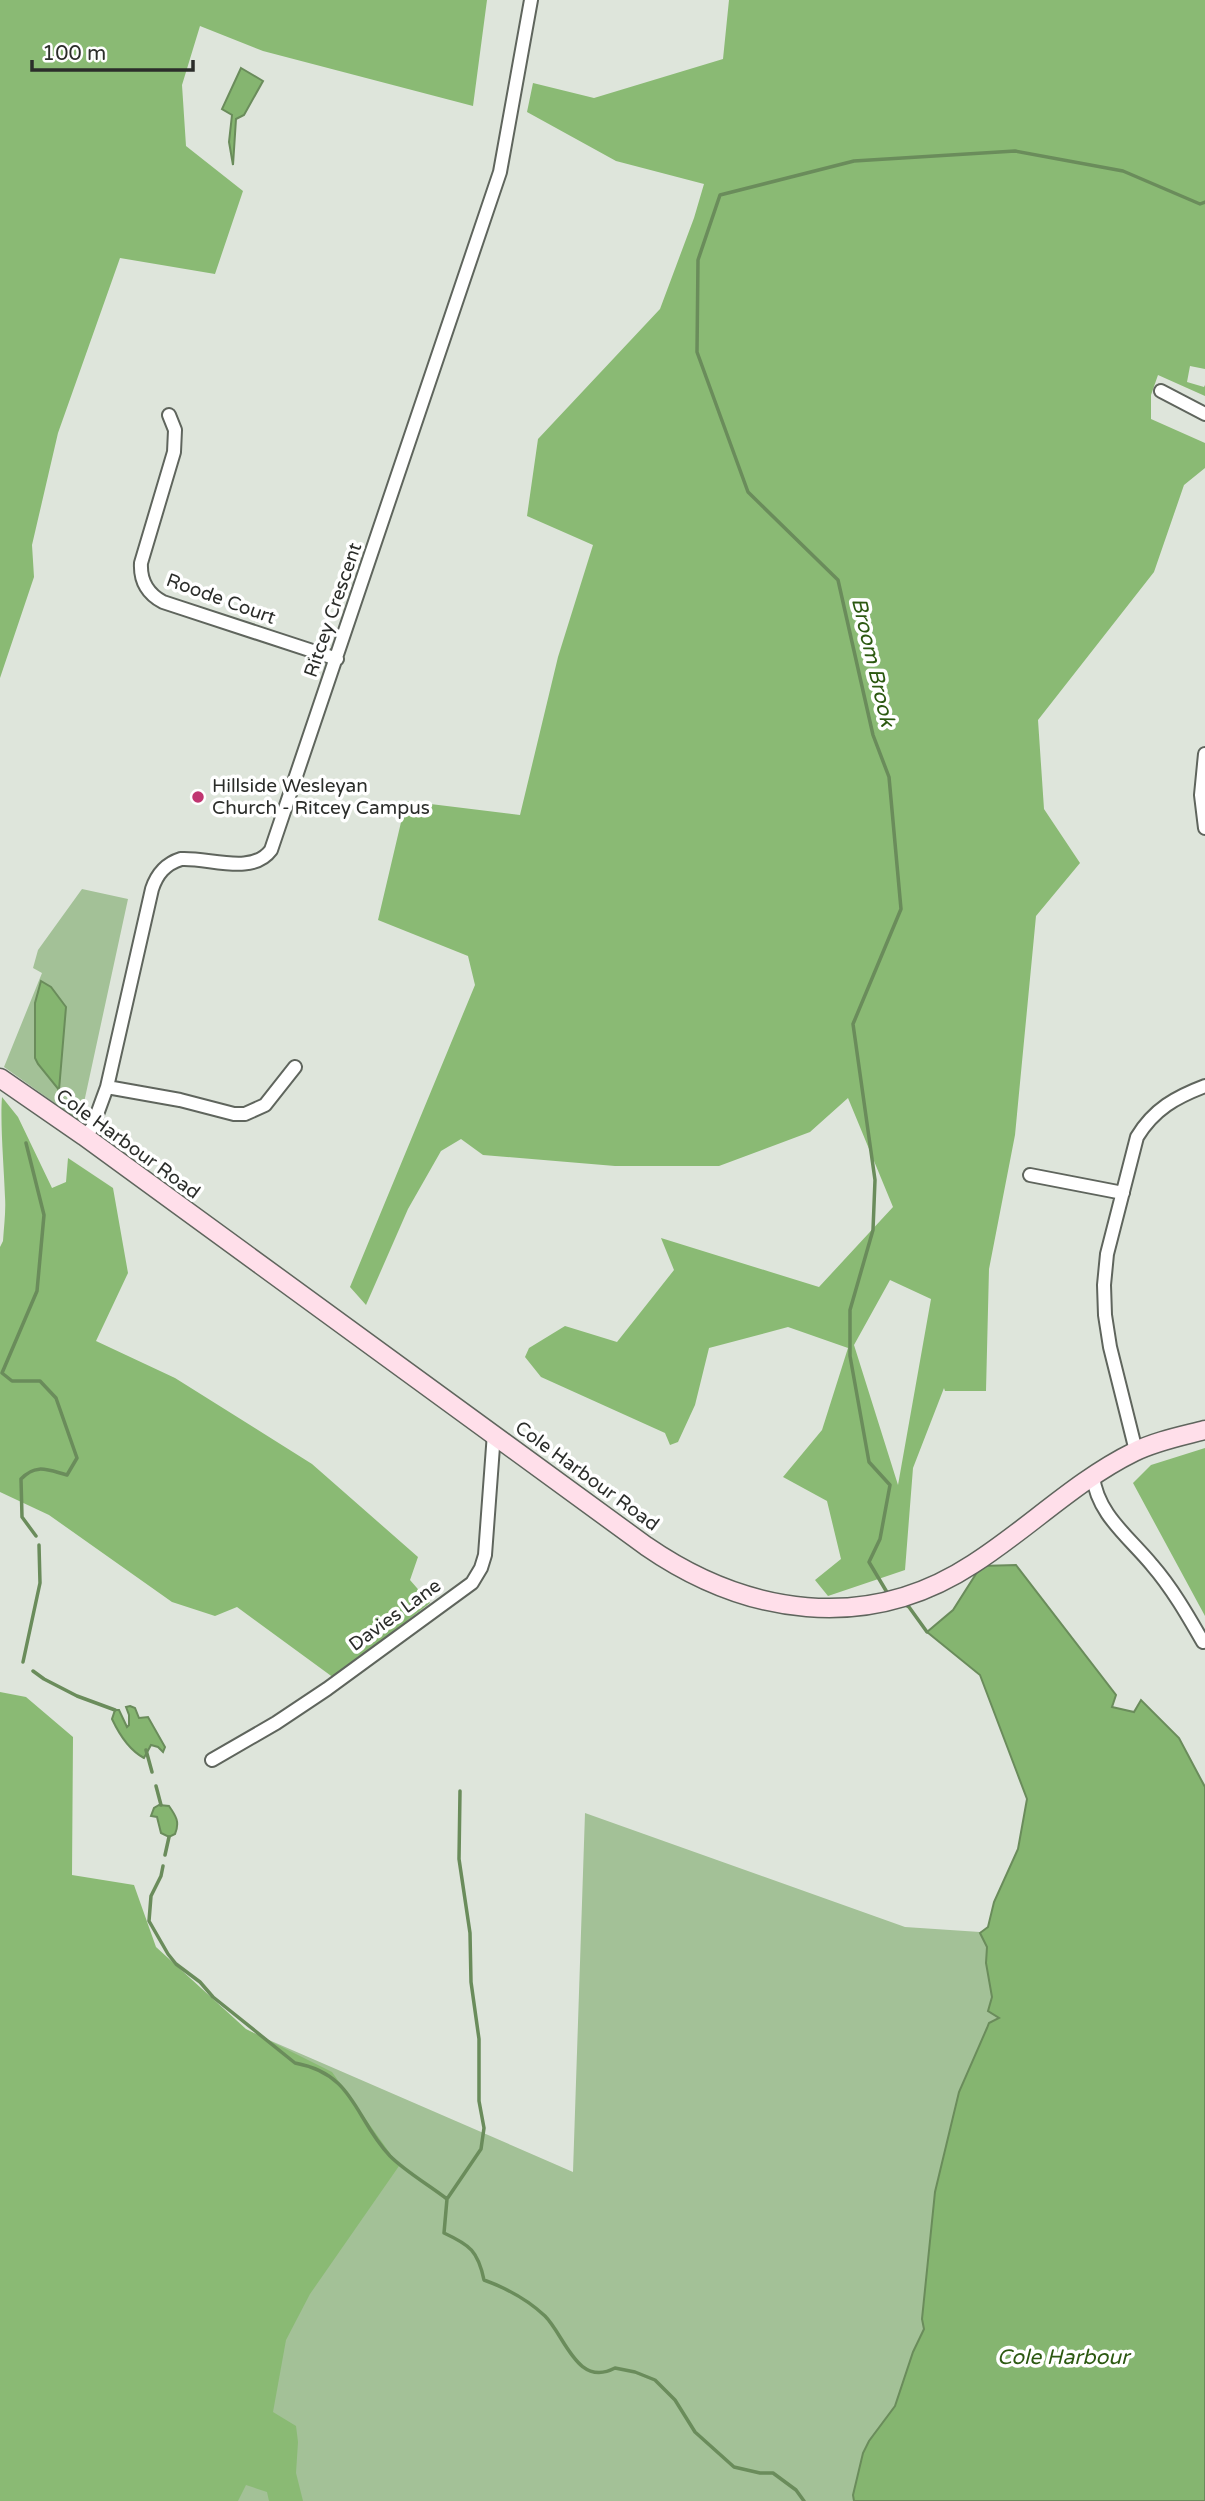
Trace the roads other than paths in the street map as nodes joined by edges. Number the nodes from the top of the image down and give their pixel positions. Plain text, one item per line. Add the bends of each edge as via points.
1 (531, 0) edge
2 (1160, 391) dead end
3 (1205, 414) edge
4 (169, 415) dead end
5 (337, 659) junction
6 (1205, 754) edge
7 (1205, 828) edge
8 (295, 1067) dead end
9 (0, 1078) edge
10 (1205, 1086) edge
11 (107, 1087) junction
12 (84, 1136) junction
13 (1030, 1175) dead end
14 (1123, 1193) junction
15 (1205, 1430) edge
16 (494, 1433) junction
17 (1136, 1451) junction
18 (1093, 1476) junction
19 (1203, 1642) dead end
20 (212, 1760) dead end

1 - 5 street, Ritcey Crescent via 500,172
2 - 3 street
4 - 5 street, Roode Court via 175,430 174,452 141,564 148,591 163,602
5 - 11 street, Ritcey Crescent via 267,855 246,863 181,859 169,864 157,878
6 - 7 street via 1201,795
8 - 11 street via 265,1105 245,1114
9 - 12 main road, Cole Harbour Road
10 - 14 street via 1170,1101 1148,1121 1135,1142
11 - 12 street, Ritcey Crescent via 92,1128
12 - 16 main road, Cole Harbour Road
13 - 14 street
14 - 17 street via 1107,1254 1105,1315
15 - 17 main road, Cole Harbour Road
16 - 18 main road, Cole Harbour Road via 677,1566 750,1598 805,1608 874,1605 933,1586 978,1561
16 - 20 street, Davies Lane via 485,1555 472,1583 327,1689
17 - 18 main road, Cole Harbour Road
18 - 19 street via 1104,1509 1153,1566

